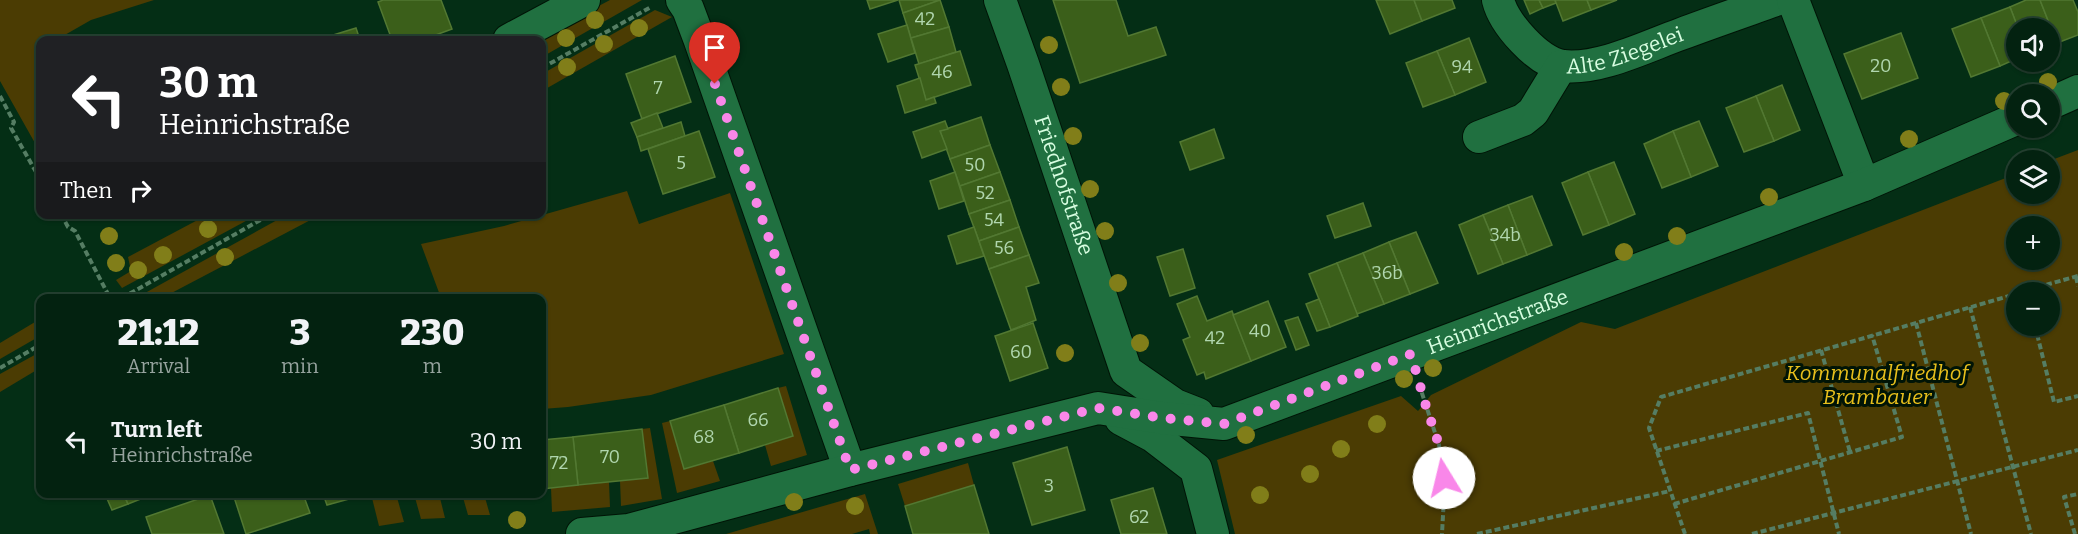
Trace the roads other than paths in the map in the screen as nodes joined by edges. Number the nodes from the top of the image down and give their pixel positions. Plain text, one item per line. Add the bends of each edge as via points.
1 (584, 0) edge
2 (1000, 0) edge
3 (1498, 0) edge
4 (1776, 0) edge
5 (1793, 0) edge
6 (667, 3) edge
7 (516, 36) edge
8 (1561, 66) junction
9 (2078, 92) edge
10 (2060, 99) edge
11 (2006, 122) edge
12 (1479, 137) dead end
13 (1864, 185) junction
14 (1125, 371) junction
15 (1098, 408) junction
16 (1224, 424) junction
17 (1196, 468) junction
18 (850, 470) junction
19 (582, 534) edge
20 (1213, 534) edge

1 - 7 street
2 - 14 street, Friedhofstraße
3 - 8 street, Alte Ziegelei via 1511,27 1534,51
4 - 8 street, Alte Ziegelei via 1618,57 1587,66
5 - 13 street
6 - 18 street via 688,9
8 - 12 street via 1533,112 1523,120
9 - 10 street
11 - 13 street, Heinrichstraße
13 - 16 street, Heinrichstraße
14 - 15 street
14 - 16 street via 1175,405
15 - 16 street, Heinrichstraße
15 - 17 street via 1153,436
15 - 18 street, Heinrichstraße
16 - 17 street
17 - 20 street
18 - 19 street, Heinrichstraße via 629,530

